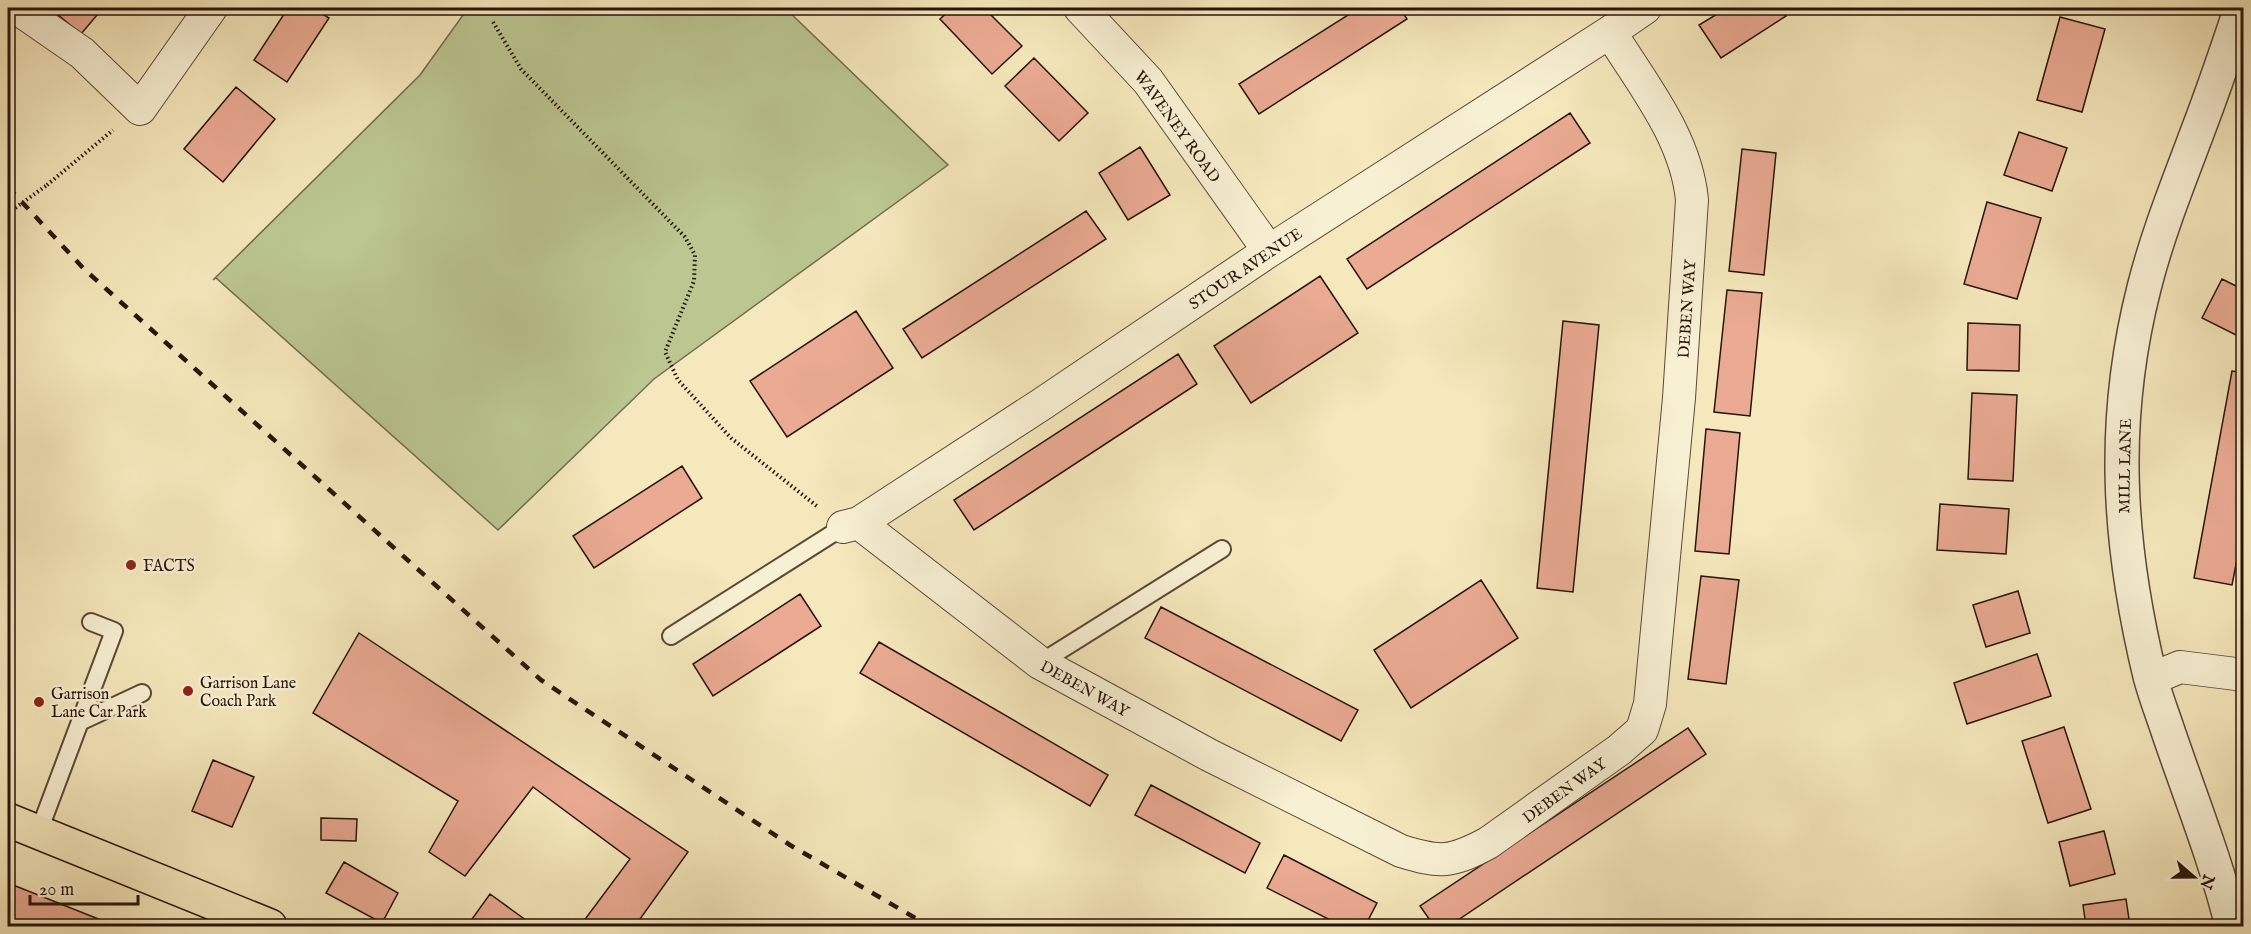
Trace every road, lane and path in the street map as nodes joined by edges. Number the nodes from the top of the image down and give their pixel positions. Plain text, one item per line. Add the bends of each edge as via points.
1 (17, 8) edge
2 (211, 8) edge
3 (1080, 8) edge
4 (1645, 8) edge
5 (2241, 8) edge
6 (493, 22) dead end
7 (1610, 32) junction
8 (140, 109) junction
9 (8, 213) edge
10 (1269, 252) junction
11 (851, 525) junction
12 (1222, 549) dead end
13 (91, 622) dead end
14 (671, 636) dead end
15 (1040, 663) junction
16 (2244, 675) edge
17 (2151, 679) junction
18 (142, 693) dead end
19 (82, 721) junction
20 (8, 820) edge
21 (39, 831) junction
22 (270, 927) edge
23 (2232, 927) edge

1 - 8 street via 82,53
2 - 8 street
3 - 10 street, WAVENEY ROAD via 1148,81
4 - 7 street, STOUR AVENUE
5 - 17 street, MILL LANE via 2159,236 2132,344 2122,440 2122,509 2128,573
6 - 11 path via 521,69 685,237 695,255 694,281 665,352 678,380 731,438
7 - 10 street, STOUR AVENUE
7 - 15 street, DEBEN WAY via 1665,119 1687,171 1692,200 1664,570 1650,704 1642,730 1488,843 1469,853 1432,861 1401,851 1209,755
8 - 9 path, bridge
10 - 11 street, STOUR AVENUE via 1042,404
11 - 14 lane
11 - 15 street, DEBEN WAY
12 - 15 lane
13 - 19 lane via 114,631
16 - 17 street via 2180,667
17 - 23 street, MILL LANE via 2215,865
18 - 19 lane
19 - 21 lane
20 - 21 main road
21 - 22 main road

